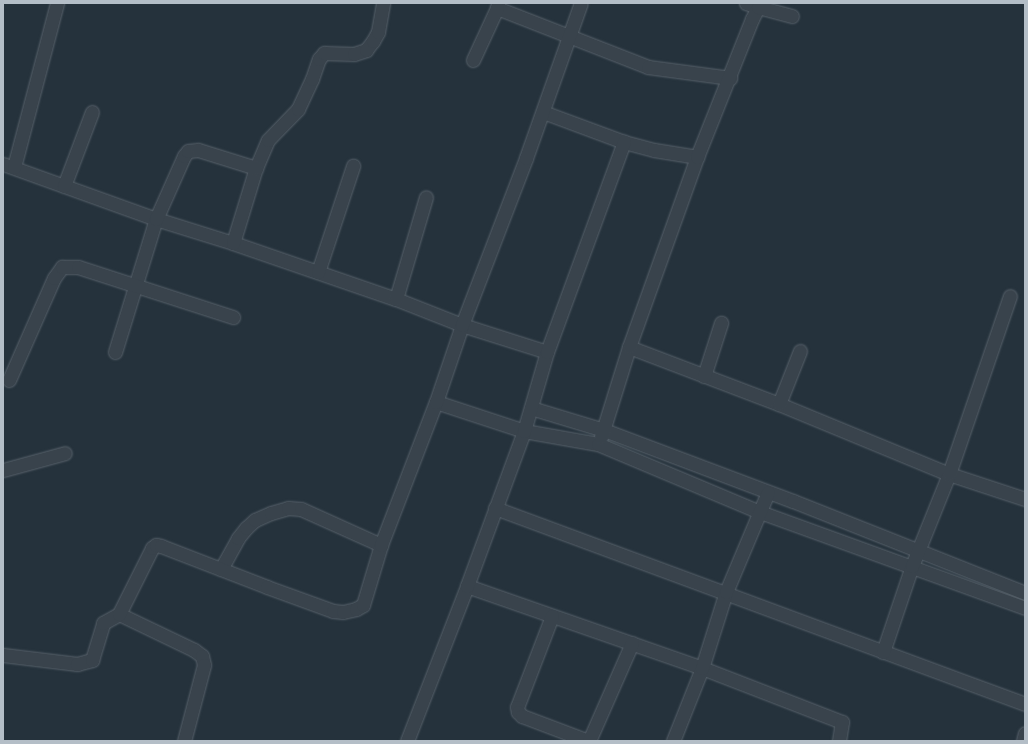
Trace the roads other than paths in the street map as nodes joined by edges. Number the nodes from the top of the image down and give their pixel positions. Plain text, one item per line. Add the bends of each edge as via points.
1 (56, 3) edge
2 (383, 3) edge
3 (582, 3) edge
4 (498, 5) edge
5 (752, 5) edge
6 (792, 16) dead end
7 (570, 37) junction
8 (473, 60) dead end
9 (730, 78) junction
10 (92, 112) dead end
11 (543, 112) junction
12 (624, 142) junction
13 (697, 157) junction
14 (8, 166) edge
15 (353, 166) dead end
16 (256, 168) junction
17 (64, 186) junction
18 (426, 197) dead end
19 (156, 219) junction
20 (233, 243) junction
21 (318, 272) junction
22 (135, 287) junction
23 (1010, 296) dead end
24 (396, 299) junction
25 (233, 317) dead end
26 (721, 323) dead end
27 (462, 325) junction
28 (629, 347) junction
29 (800, 351) dead end
30 (115, 352) dead end
31 (547, 352) junction
32 (704, 376) junction
33 (9, 380) dead end
34 (436, 402) junction
35 (779, 404) junction
36 (530, 408) junction
37 (604, 430) junction
38 (524, 431) junction
39 (598, 444) junction
40 (65, 453) dead end
41 (3, 470) edge
42 (949, 474) junction
43 (768, 492) junction
44 (1025, 499) edge
45 (495, 508) junction
46 (760, 512) junction
47 (380, 544) junction
48 (918, 552) junction
49 (912, 566) junction
50 (221, 569) junction
51 (467, 586) junction
52 (726, 592) junction
53 (1025, 593) edge
54 (1025, 608) edge
55 (119, 614) junction
56 (552, 616) junction
57 (632, 643) junction
58 (883, 652) junction
59 (4, 657) edge
60 (702, 668) junction
61 (1025, 704) edge
62 (1025, 733) edge
63 (184, 741) edge
64 (406, 741) edge
65 (589, 741) edge
66 (673, 741) edge
67 (839, 741) edge
68 (1023, 741) edge

1 - 14 street
2 - 16 street via 378,32 366,50 354,54 324,53 319,59 298,109 268,140
3 - 7 street
4 - 7 street
4 - 8 street
5 - 6 street
5 - 9 street
7 - 9 street via 648,67
7 - 11 street
9 - 13 street
10 - 17 street
11 - 12 street
11 - 27 street
12 - 13 street
12 - 31 street
13 - 28 street
14 - 17 street
15 - 21 street
16 - 19 street via 198,150 188,151
16 - 20 street
17 - 19 street
18 - 24 street
19 - 20 street
19 - 22 street
20 - 21 street
21 - 24 street
22 - 25 street
22 - 30 street
22 - 33 street via 78,268 62,267 54,278
23 - 42 street
24 - 27 street
26 - 32 street
27 - 31 street
27 - 34 street
28 - 32 street
28 - 37 street
29 - 35 street
31 - 36 street
32 - 35 street
34 - 38 street
34 - 47 street
35 - 42 street
36 - 37 street
36 - 38 street
37 - 39 street
37 - 43 street
38 - 39 street
38 - 45 street
39 - 46 street
40 - 41 street
42 - 44 street
42 - 48 street
43 - 46 street
43 - 48 street
45 - 51 street
45 - 52 street
46 - 49 street
46 - 52 street
47 - 50 street via 301,509 288,508 255,520 246,528
47 - 50 street via 363,605 344,612
48 - 49 street
48 - 53 street
49 - 54 street
49 - 58 street
50 - 55 street via 156,545 152,548
51 - 56 street
51 - 64 street
52 - 58 street
52 - 60 street
55 - 59 street via 103,623 92,660 85,663
55 - 63 street via 202,656 204,665
56 - 57 street
56 - 65 street via 517,707 518,712 522,716
57 - 60 street
57 - 65 street
58 - 61 street
60 - 66 street
60 - 67 street via 842,722
62 - 68 street

